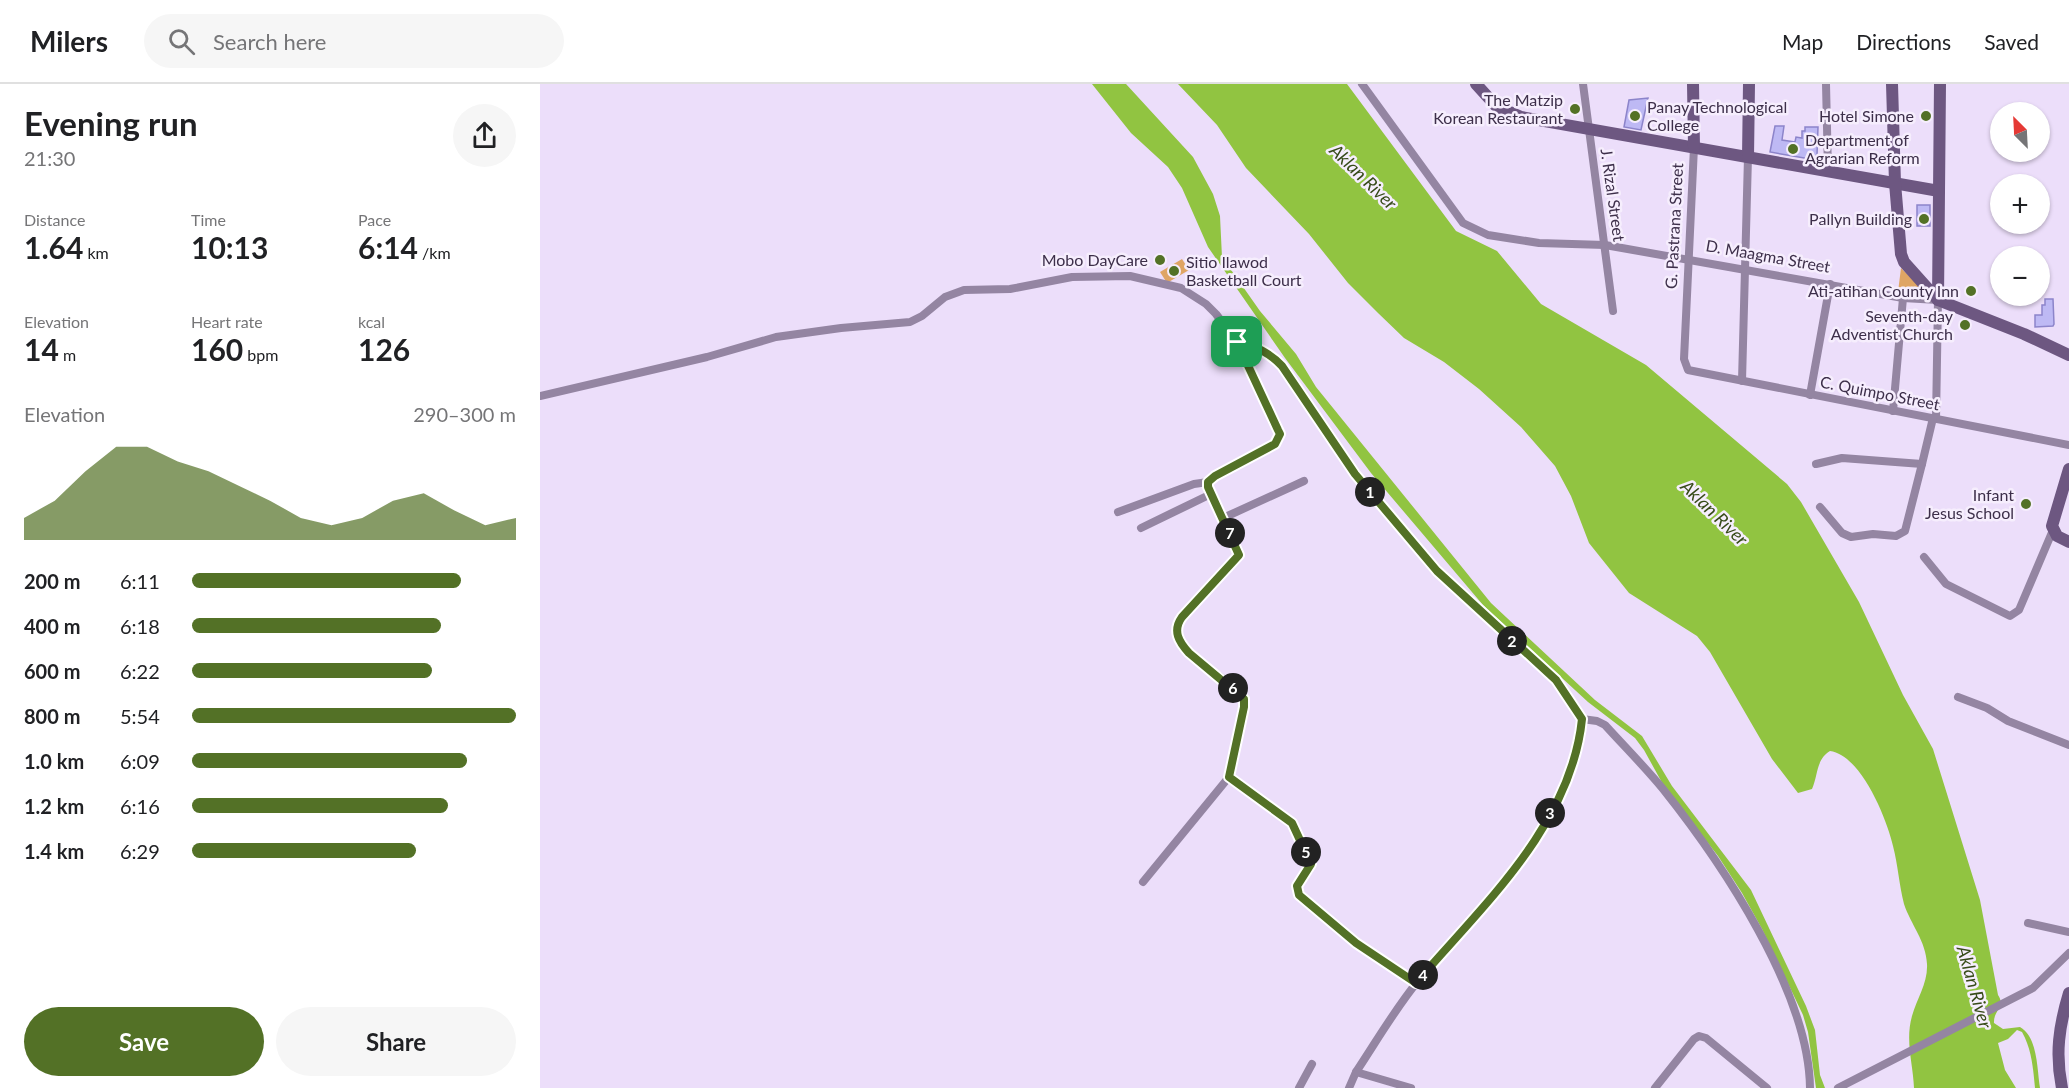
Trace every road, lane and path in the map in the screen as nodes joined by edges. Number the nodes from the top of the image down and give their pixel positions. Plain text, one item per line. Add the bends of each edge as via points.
1 (1362, 84) edge
2 (1476, 84) edge
3 (1583, 84) edge
4 (1693, 84) edge
5 (1749, 84) edge
6 (1826, 84) edge
7 (1892, 84) edge
8 (1940, 84) edge
9 (1589, 129) junction
10 (1694, 147) junction
11 (1748, 156) junction
12 (1828, 171) junction
13 (1895, 183) junction
14 (1939, 191) junction
15 (1605, 245) junction
16 (1689, 258) junction
17 (1745, 268) junction
18 (1830, 284) junction
19 (1903, 298) junction
20 (1938, 300) junction
21 (1613, 311) dead end
22 (1237, 342) junction
23 (2066, 351) edge
24 (1686, 368) joint
25 (1742, 381) junction
26 (1810, 394) junction
27 (540, 396) edge
28 (1893, 411) junction
29 (1934, 419) junction
30 (2069, 445) edge
31 (1816, 464) dead end
32 (1922, 465) junction
33 (2069, 470) edge
34 (1304, 481) dead end
35 (1208, 482) junction
36 (1211, 494) junction
37 (2065, 497) edge
38 (1821, 507) dead end
39 (1118, 512) dead end
40 (1223, 518) junction
41 (1141, 528) dead end
42 (2053, 530) junction
43 (2069, 542) edge
44 (1924, 557) dead end
45 (1958, 697) dead end
46 (1582, 719) junction
47 (2069, 745) edge
48 (1229, 777) junction
49 (1143, 882) dead end
50 (2028, 923) dead end
51 (2069, 932) edge
52 (2069, 953) edge
53 (1416, 983) junction
54 (2069, 993) edge
55 (2063, 1063) edge
56 (1312, 1064) dead end
57 (1356, 1071) junction
58 (1299, 1088) edge
59 (1349, 1088) edge
60 (1411, 1088) edge
61 (1655, 1088) edge
62 (1767, 1088) edge
63 (1810, 1088) edge
64 (1838, 1088) edge
65 (2062, 1088) edge

1 - 15 street, D. Maagma Street via 1463,223 1488,235 1539,243
2 - 9 street via 1491,102 1511,114
3 - 9 street, J. Rizal Street
4 - 10 street, G. Pastrana Street
5 - 11 street
6 - 12 street
7 - 13 street
8 - 14 street
9 - 10 street
9 - 15 street, J. Rizal Street
10 - 11 street
10 - 16 street, G. Pastrana Street
11 - 12 street
11 - 17 street
12 - 13 street
13 - 14 street
13 - 20 street via 1901,254
14 - 20 street
15 - 16 street, D. Maagma Street
15 - 21 street, J. Rizal Street
16 - 17 street, D. Maagma Street
16 - 24 street, G. Pastrana Street via 1683,362
17 - 18 street, D. Maagma Street
17 - 25 street
18 - 19 street, D. Maagma Street
18 - 26 street
19 - 20 street, D. Maagma Street
19 - 28 street
20 - 23 street, D. Maagma Street
20 - 29 street
22 - 27 street via 1216,314 1191,293 1173,285 1130,276 1072,278 1011,289 964,290 945,297 917,319 903,323 776,337
22 - 35 street via 1279,439
22 - 46 street via 1275,358 1355,474 1437,571 1556,680
24 - 25 street, C. Quimpo Street
25 - 26 street, C. Quimpo Street
26 - 28 street, C. Quimpo Street
28 - 29 street, C. Quimpo Street
29 - 30 street, C. Quimpo Street
29 - 32 street
31 - 32 street via 1842,458
32 - 38 street via 1902,534 1851,537 1842,533
33 - 37 street
34 - 40 street
35 - 36 street
35 - 39 street
36 - 40 street
36 - 41 street
37 - 42 street via 2052,522
40 - 48 street via 1238,557 1182,617 1177,631 1189,653 1244,699
42 - 43 street
42 - 44 street via 2015,615 1946,584
45 - 47 street
46 - 53 street via 1576,759 1533,844
46 - 63 street via 1605,725 1663,789 1720,868 1775,962 1801,1025
48 - 49 street
48 - 53 street via 1295,826 1311,864 1297,886 1299,895 1356,943
50 - 51 street
52 - 64 street via 2043,980 2016,996
53 - 57 street
54 - 55 street via 2058,1037
55 - 65 street
56 - 58 street
57 - 59 street
57 - 60 street
61 - 62 street via 1699,1036

